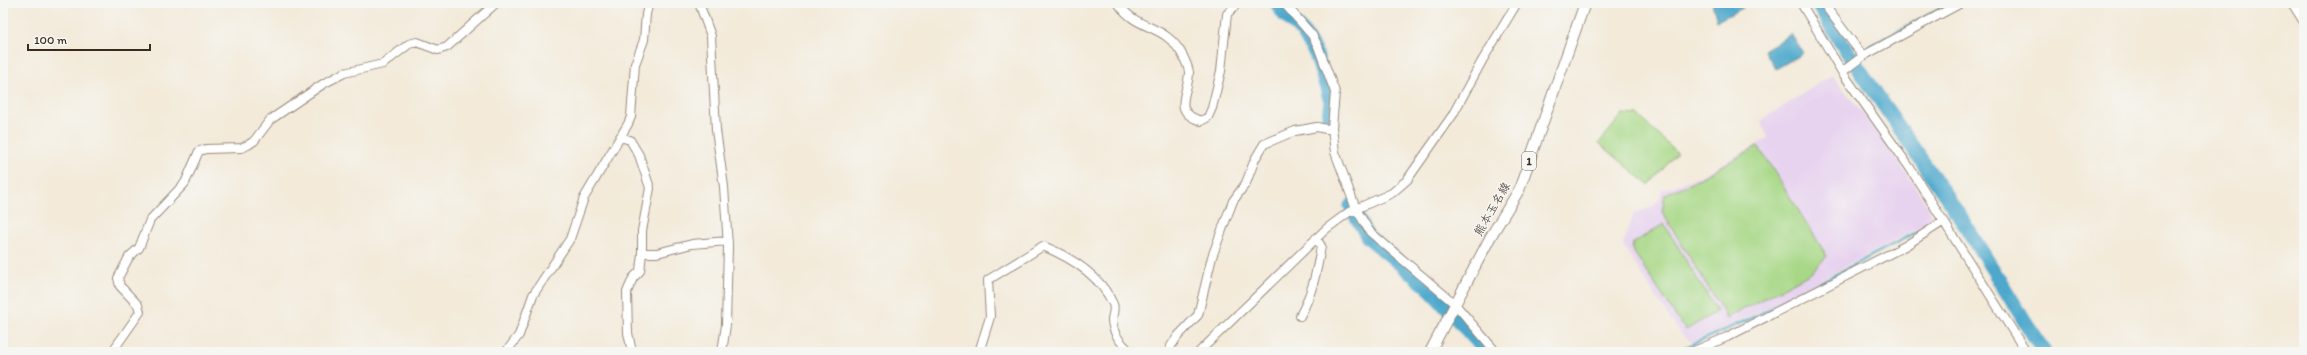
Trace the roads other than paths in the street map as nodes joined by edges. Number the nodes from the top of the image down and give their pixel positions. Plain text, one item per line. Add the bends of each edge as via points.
1 (496, 3) edge
2 (649, 3) edge
3 (699, 3) edge
4 (1118, 3) edge
5 (1238, 3) edge
6 (1284, 3) edge
7 (1517, 3) edge
8 (1585, 3) edge
9 (1801, 3) edge
10 (1823, 3) edge
11 (1961, 3) edge
12 (2292, 3) edge
13 (2304, 22) edge
14 (1862, 57) junction
15 (1845, 70) junction
16 (1331, 128) junction
17 (620, 137) junction
18 (1354, 210) junction
19 (1944, 221) junction
20 (1316, 238) junction
21 (728, 241) junction
22 (642, 253) junction
23 (1454, 307) junction
24 (1300, 316) dead end
25 (112, 352) edge
26 (506, 352) edge
27 (632, 352) edge
28 (722, 352) edge
29 (979, 352) edge
30 (1132, 352) edge
31 (1170, 352) edge
32 (1199, 352) edge
33 (1430, 352) edge
34 (1496, 352) edge
35 (1692, 352) edge
36 (2026, 352) edge

1 - 25 street via 448,47 438,50 417,42 409,44 383,64 344,73 323,84 270,120 248,145 241,148 199,151 185,183 150,220 139,248 129,257 121,270 118,278 120,286 138,305 140,312
2 - 17 street via 644,40 635,64 631,117
3 - 21 street via 711,36 716,130
4 - 5 street via 1131,18 1163,32 1174,40 1189,71 1182,95 1184,108 1190,117 1201,121 1208,117 1212,108 1221,70 1227,14
6 - 16 street via 1312,35 1318,46 1335,92
7 - 18 street via 1452,116 1407,180 1392,193
8 - 23 main road, 熊本玉名線 / 1 via 1519,190
9 - 15 street
10 - 14 street
11 - 14 street
12 - 13 street
14 - 15 street
15 - 19 street
16 - 18 street via 1334,152
16 - 31 street via 1317,127 1295,131 1264,144 1226,219 1212,257 1198,315 1178,336
17 - 22 street via 630,140 639,155 650,188 642,231
17 - 26 street via 584,198 570,239 533,295 519,335
18 - 20 street
18 - 23 street via 1370,232
19 - 35 street via 1905,246 1727,337
19 - 36 street
20 - 24 street via 1321,246 1316,277
20 - 32 street
21 - 22 street via 692,244 657,253
21 - 28 street via 726,325
22 - 27 street via 640,271 633,278 627,292 628,333
23 - 33 main road, 熊本玉名線 / 1
23 - 34 street
29 - 30 street via 990,317 988,280 1043,246 1068,257 1093,277 1114,305 1112,329 1125,347

